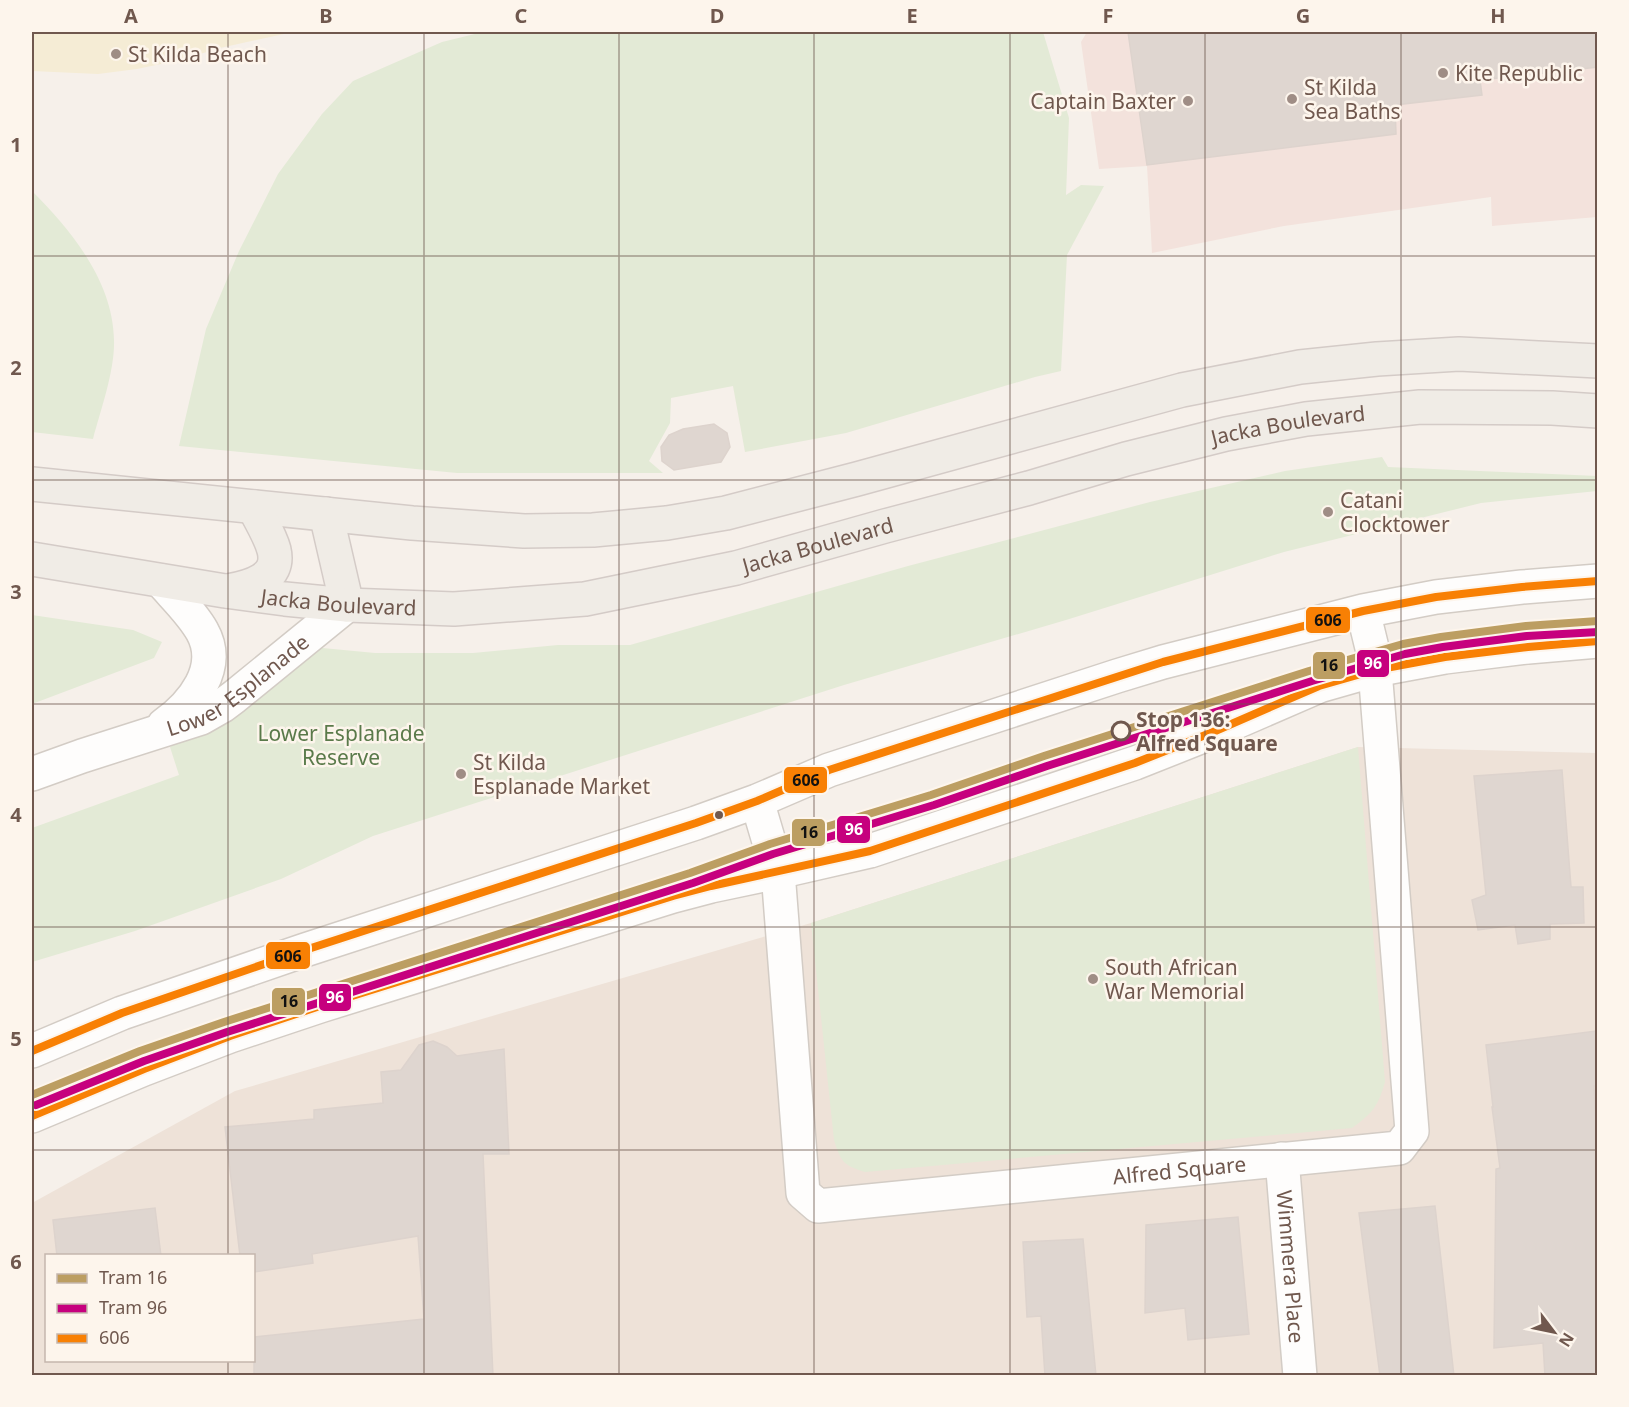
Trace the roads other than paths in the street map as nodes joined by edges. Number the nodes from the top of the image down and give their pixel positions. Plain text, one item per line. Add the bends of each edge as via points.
1 (1598, 362) edge
2 (1598, 411) edge
3 (32, 484) edge
4 (254, 507) junction
5 (326, 514) junction
6 (32, 559) edge
7 (161, 581) junction
8 (1598, 581) edge
9 (225, 591) junction
10 (347, 605) junction
11 (1363, 610) junction
12 (1598, 641) edge
13 (1375, 669) junction
14 (150, 734) junction
15 (32, 774) edge
16 (757, 801) junction
17 (778, 872) junction
18 (32, 1051) edge
19 (32, 1116) edge
20 (1282, 1159) junction
21 (1300, 1376) edge

1 - 5 main road via 1459,354 1300,367 1182,390 726,513 667,523 524,531
2 - 10 main road, Jacka Boulevard via 1420,407 1306,419 1126,459 736,568 585,599 454,609
3 - 4 main road
4 - 5 main road
4 - 9 main road via 274,550 273,566 259,582
5 - 10 main road
6 - 7 main road, Jacka Boulevard
7 - 9 main road, Jacka Boulevard
7 - 14 street, Lower Esplanade via 203,632 208,657 204,680 194,697 177,716
8 - 11 street via 1436,597
9 - 10 main road, Jacka Boulevard
10 - 14 street, Lower Esplanade via 222,706 201,718
11 - 13 street, Alfred Square
11 - 16 street via 1052,697 829,770
12 - 13 street via 1445,657
13 - 17 street via 1319,686 1136,763 870,851
13 - 20 street, Alfred Square via 1412,1131 1399,1148
14 - 15 street, Lower Esplanade
16 - 17 street, Alfred Square
16 - 18 street via 233,974 122,1013
17 - 19 street via 673,896 320,1006 230,1036
17 - 20 street, Alfred Square via 803,1193 818,1206
20 - 21 street, Wimmera Place

